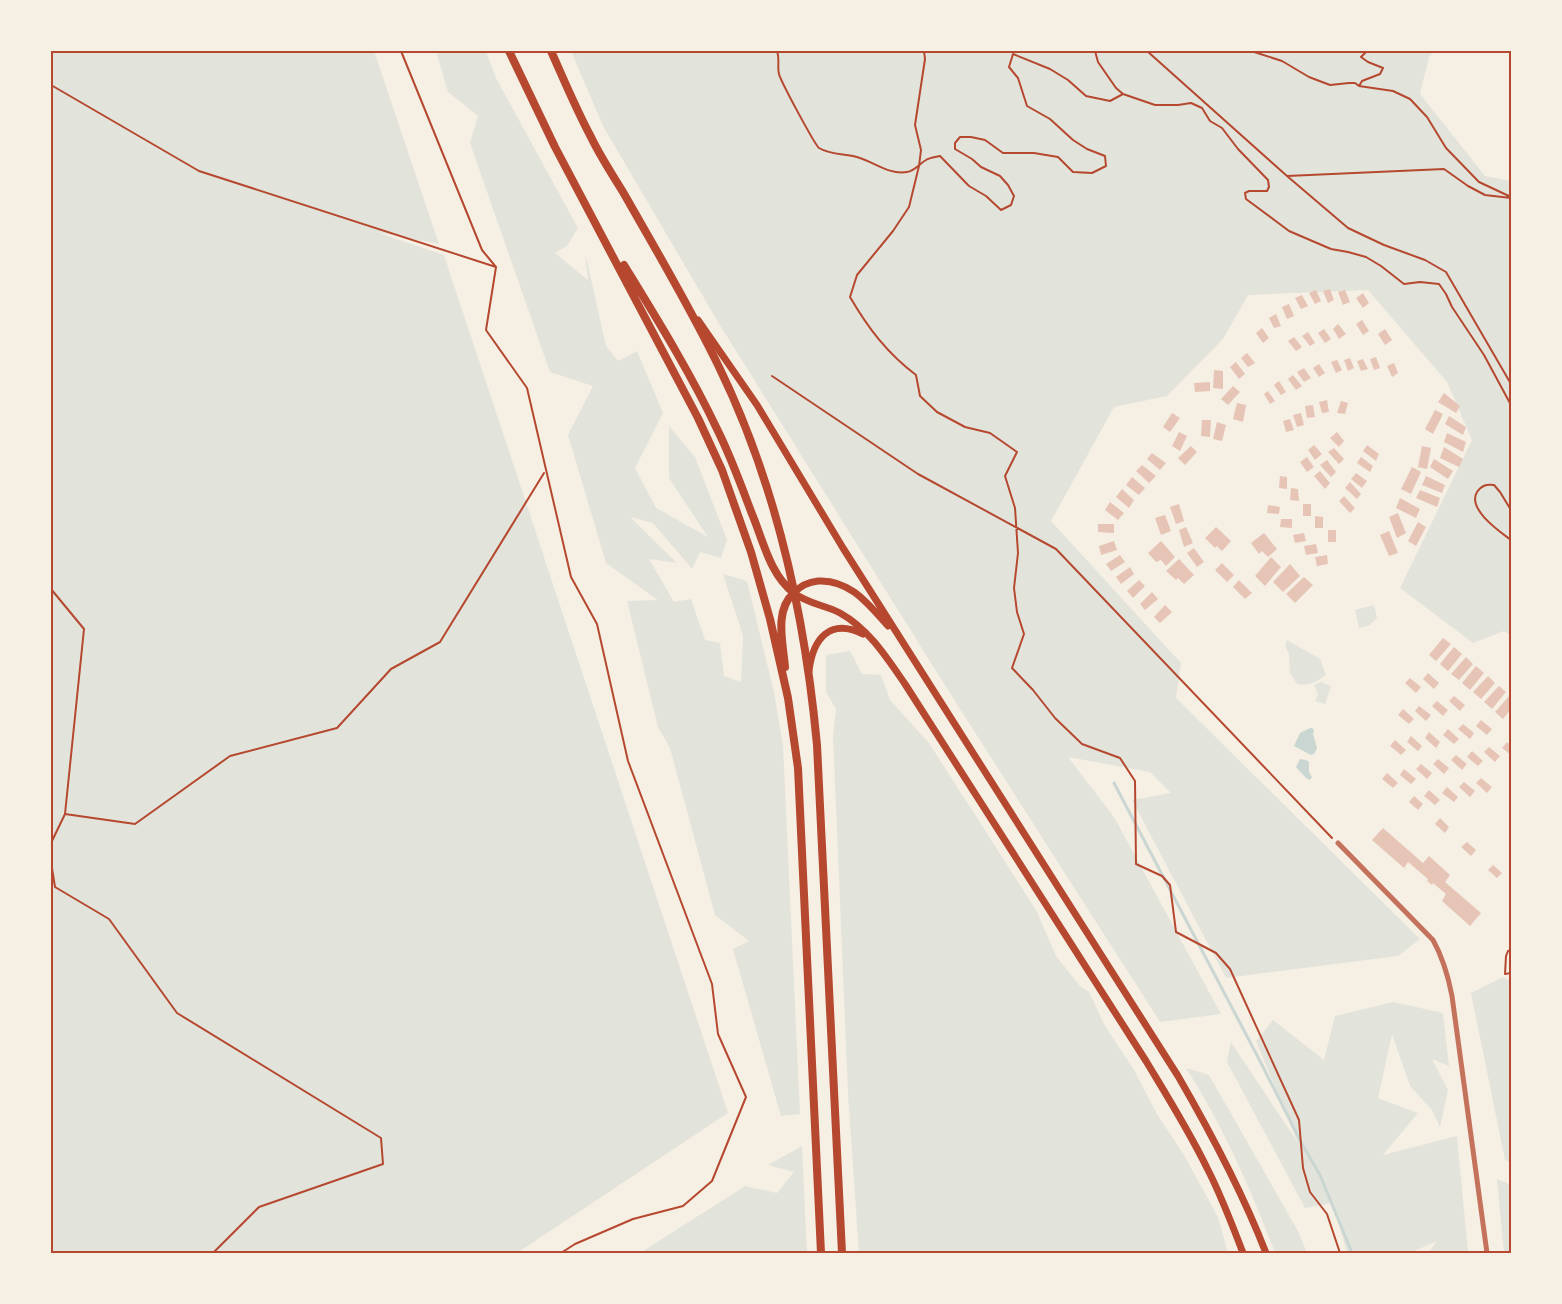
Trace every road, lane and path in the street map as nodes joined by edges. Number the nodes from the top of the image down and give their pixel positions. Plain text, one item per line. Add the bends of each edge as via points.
1 (401, 51) edge
2 (509, 51) edge
3 (551, 51) edge
4 (777, 51) edge
5 (924, 51) edge
6 (1095, 51) edge
7 (1147, 51) edge
8 (1251, 51) edge
9 (1367, 51) edge
10 (51, 86) edge
11 (1359, 86) junction
12 (1123, 94) junction
13 (920, 166) junction
14 (1286, 176) junction
15 (1511, 198) edge
16 (592, 214) junction
17 (496, 267) junction
18 (685, 301) junction
19 (772, 376) dead end
20 (1511, 384) edge
21 (1511, 405) edge
22 (545, 471) junction
23 (1511, 510) edge
24 (1016, 527) junction
25 (1511, 540) edge
26 (51, 590) edge
27 (794, 593) junction
28 (870, 637) junction
29 (902, 642) junction
30 (809, 671) junction
31 (788, 698) junction
32 (65, 814) junction
33 (51, 843) edge
34 (1338, 843) joint
35 (51, 862) edge
36 (1511, 950) edge
37 (1511, 974) edge
38 (213, 1253) edge
39 (561, 1253) edge
40 (821, 1253) edge
41 (842, 1253) edge
42 (1243, 1253) edge
43 (1266, 1253) edge
44 (1340, 1253) edge
45 (1487, 1253) edge

1 - 17 path via 482,250
2 - 16 main road via 555,147
3 - 18 main road via 591,137
4 - 13 path via 778,73 818,147 836,155 857,156 890,172 908,172
5 - 13 path via 915,125 921,150
6 - 12 path via 1098,62
7 - 14 path
8 - 11 path via 1282,61 1330,85 1355,83
9 - 11 path via 1361,57 1383,68 1380,74 1362,81
10 - 17 path via 199,171
11 - 15 path via 1393,91 1410,99 1446,148 1479,182
12 - 13 path via 1110,101 1086,96 1068,80 1014,54 1010,67 1018,78 1027,106 1050,119 1073,140 1105,156 1106,166 1092,173 1073,172 1058,158 1034,153 1002,153 985,140 960,137 954,149 1000,176 1008,185 1014,196 1012,205 1001,210 969,186 940,156 926,160
12 - 21 path via 1155,105 1191,103 1202,108 1210,121 1222,128 1268,180 1267,190 1249,190 1245,193 1246,200 1289,232 1331,249 1366,257 1404,284 1439,284 1484,354
13 - 24 path via 909,207 857,275 850,297 876,338 897,361 916,375 920,396 937,412 965,427 990,433 1017,452 1005,476
14 - 15 path via 1444,169 1485,195
14 - 20 path via 1348,228 1446,272
16 - 27 main road via 697,389 729,455 772,564
16 - 31 main road via 722,470 760,580
17 - 22 path via 486,330 527,388
18 - 27 main road via 720,369 748,437 772,508
18 - 29 main road via 757,405
19 - 24 path via 918,474
22 - 32 path via 440,642 391,669 337,728 230,756 135,824
22 - 39 path via 571,577 597,624 628,761 712,984 718,1034 746,1097 712,1181 683,1206 633,1219
23 - 25 path via 1494,485 1486,484 1476,494 1475,502 1480,513
24 - 34 path via 1056,548
24 - 44 path via 1018,553 1014,588 1024,634 1012,668 1082,744 1120,758 1135,781 1136,864 1162,876 1170,884 1176,932 1216,953 1230,969 1298,1120 1303,1168 1310,1192 1327,1214
26 - 32 path via 84,629
27 - 28 main road via 806,601 842,614
27 - 29 main road via 802,585 815,581 845,586 863,598
27 - 30 main road
27 - 31 main road via 786,602 782,619
28 - 30 main road via 847,628 828,631 812,656
28 - 42 main road via 938,734 1160,1084 1207,1166
29 - 43 main road via 1178,1076 1216,1143
30 - 41 main road via 821,808
31 - 40 main road via 800,792
32 - 33 path
34 - 45 street via 1433,940 1443,957 1452,996
35 - 38 path via 55,888 109,919 177,1013 381,1138 383,1164 259,1207
36 - 37 path via 1506,956 1505,974

